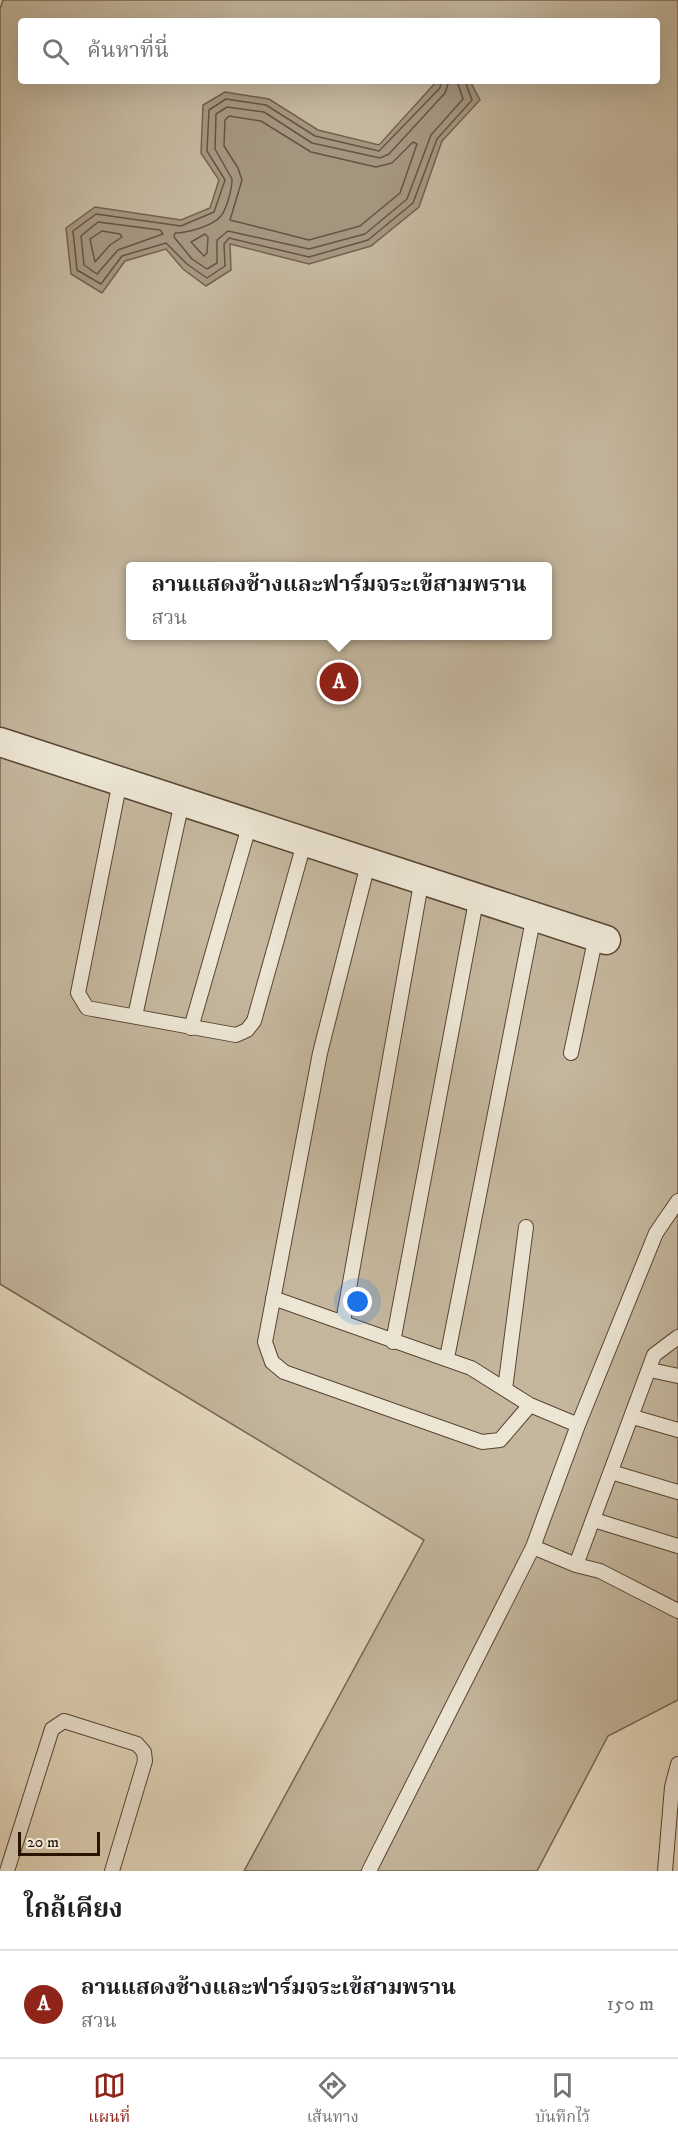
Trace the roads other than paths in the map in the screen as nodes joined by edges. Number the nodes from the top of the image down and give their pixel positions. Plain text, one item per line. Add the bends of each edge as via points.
1 (0, 742) edge
2 (120, 781) junction
3 (182, 802) junction
4 (250, 824) junction
5 (305, 840) junction
6 (369, 860) junction
7 (422, 878) junction
8 (477, 896) junction
9 (534, 915) junction
10 (601, 938) joint
11 (135, 1016) junction
12 (191, 1028) junction
13 (570, 1053) dead end
14 (678, 1201) edge
15 (526, 1227) dead end
16 (273, 1298) junction
17 (343, 1322) junction
18 (678, 1337) edge
19 (393, 1342) junction
20 (447, 1358) junction
21 (650, 1370) junction
22 (678, 1376) edge
23 (505, 1389) junction
24 (530, 1406) junction
25 (633, 1417) junction
26 (578, 1425) junction
27 (678, 1430) edge
28 (611, 1472) junction
29 (678, 1492) edge
30 (594, 1520) junction
31 (678, 1546) edge
32 (534, 1547) junction
33 (576, 1565) junction
34 (678, 1611) edge
35 (678, 1764) edge
36 (7, 1871) edge
37 (112, 1871) edge
38 (369, 1871) edge
39 (665, 1871) edge

1 - 2 street
2 - 3 street
2 - 11 lane via 78,993 87,1008
3 - 4 street
3 - 11 lane
4 - 5 street
4 - 12 lane
5 - 6 street
5 - 12 lane via 254,1021 236,1035
6 - 7 street
6 - 16 lane via 320,1053
7 - 8 street
7 - 17 lane
8 - 9 street
8 - 19 lane
9 - 10 street
9 - 20 lane
10 - 13 lane
11 - 12 lane
14 - 26 lane via 656,1233
15 - 23 lane
16 - 17 lane
16 - 24 lane via 265,1342 272,1362 284,1372 482,1442 500,1440
17 - 19 lane
18 - 21 lane via 654,1355
19 - 20 lane
20 - 23 lane
21 - 22 lane
21 - 25 lane
23 - 24 lane
24 - 26 lane
25 - 27 lane
25 - 28 lane
26 - 32 lane
28 - 29 lane
28 - 30 lane
30 - 31 lane
30 - 33 lane
32 - 33 lane
32 - 38 lane
33 - 34 lane via 600,1571
35 - 39 lane via 672,1787
36 - 37 lane via 52,1729 64,1720 137,1744 144,1752 145,1761

